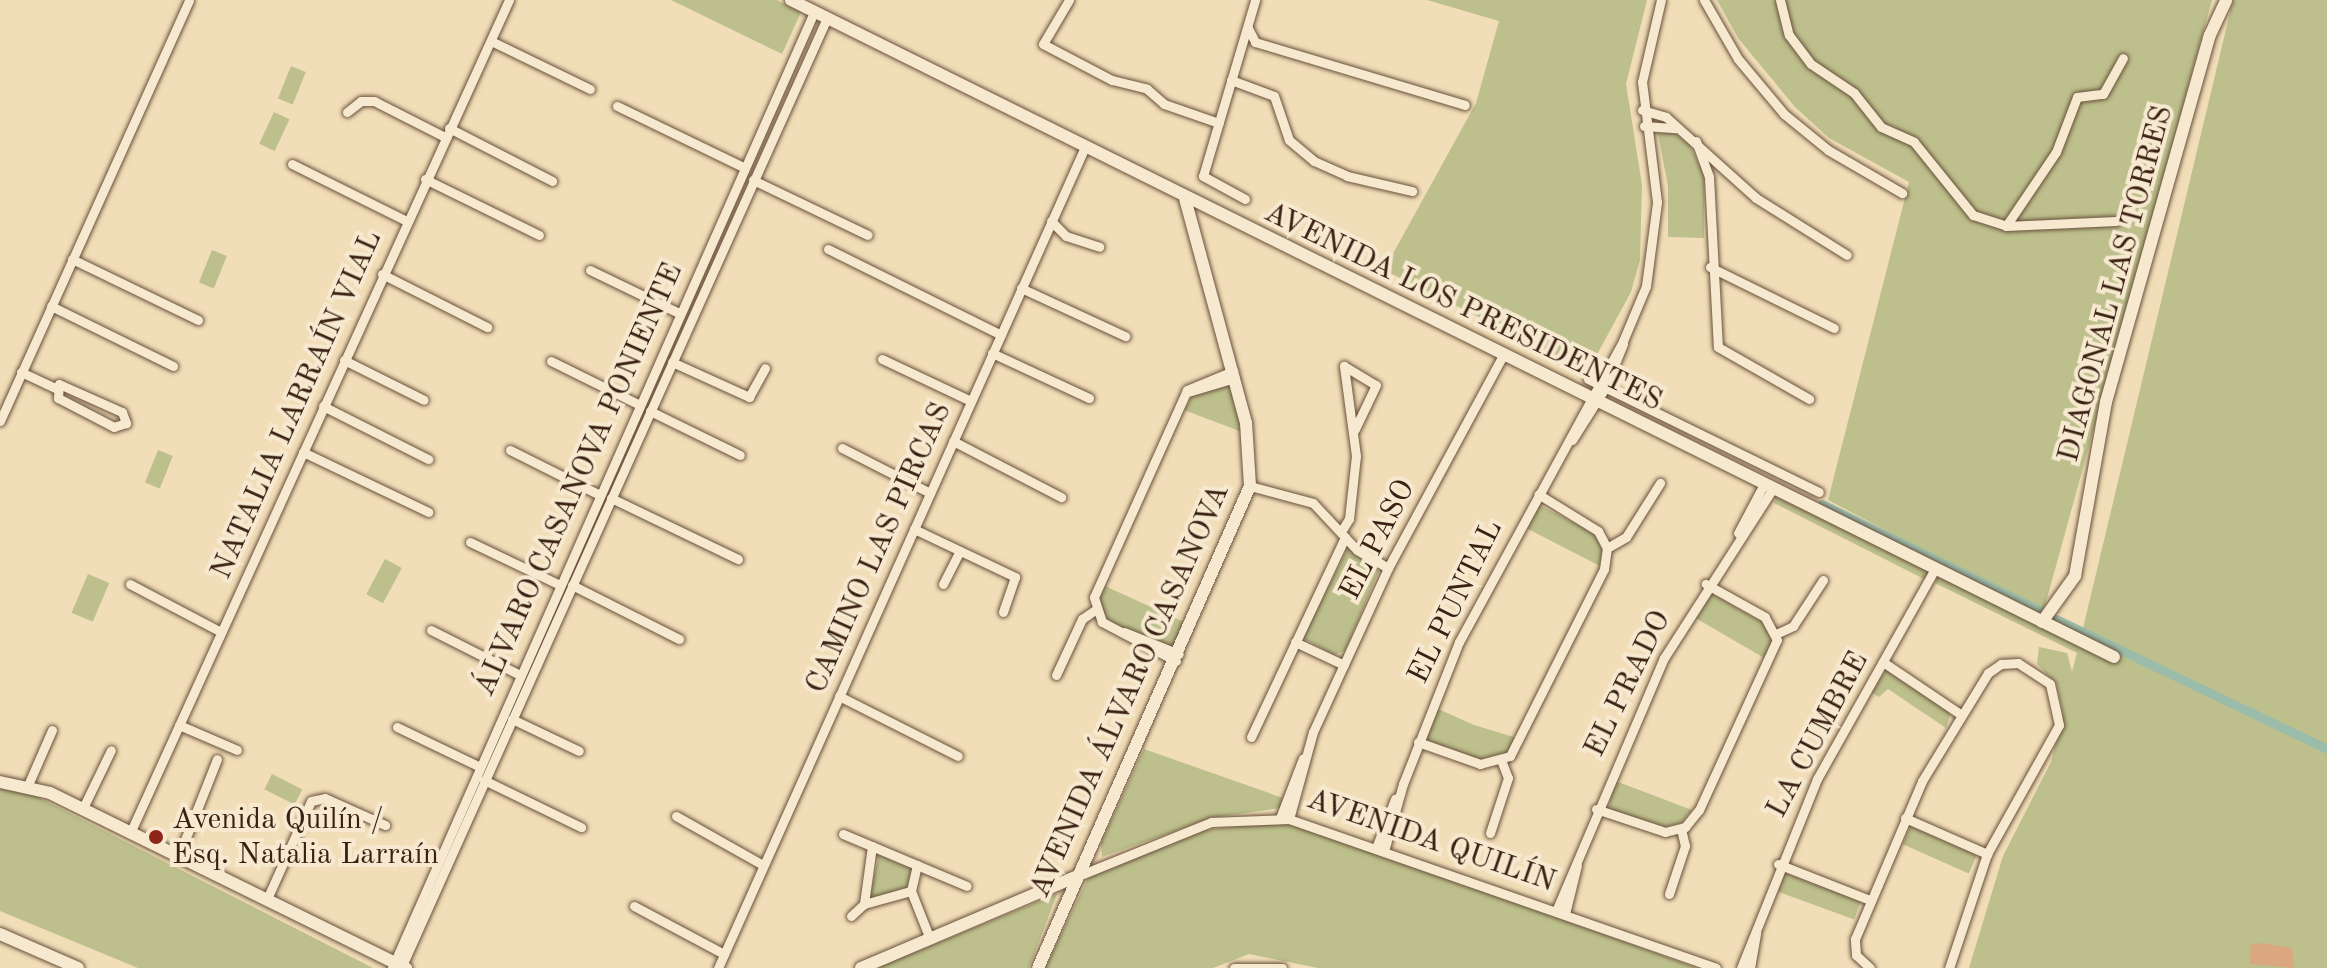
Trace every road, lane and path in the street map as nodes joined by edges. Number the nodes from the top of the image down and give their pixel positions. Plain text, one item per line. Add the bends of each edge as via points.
1 (189, 0) edge
2 (509, 0) edge
3 (791, 0) edge
4 (1069, 0) edge
5 (1255, 0) edge
6 (1661, 0) edge
7 (1704, 0) edge
8 (1780, 0) edge
9 (2226, 0) edge
10 (814, 12) junction
11 (827, 18) junction
12 (1248, 28) junction
13 (491, 41) junction
14 (2123, 58) dead end
15 (1231, 80) junction
16 (590, 89) dead end
17 (1465, 105) dead end
18 (617, 106) dead end
19 (1642, 110) junction
20 (347, 112) dead end
21 (1219, 123) junction
22 (1644, 126) junction
23 (1682, 130) junction
24 (447, 132) junction
25 (756, 140) junction
26 (1696, 141) junction
27 (769, 146) junction
28 (1084, 149) junction
29 (292, 164) dead end
30 (743, 167) junction
31 (1725, 170) junction
32 (1709, 177) junction
33 (425, 179) junction
34 (753, 180) junction
35 (552, 181) dead end
36 (1412, 191) dead end
37 (1902, 193) dead end
38 (1185, 199) junction
39 (1245, 199) dead end
40 (407, 221) junction
41 (1051, 221) junction
42 (2116, 221) dead end
43 (2006, 226) junction
44 (539, 235) dead end
45 (868, 235) dead end
46 (1099, 247) dead end
47 (828, 249) dead end
48 (1847, 255) dead end
49 (72, 259) junction
50 (1710, 267) junction
51 (590, 270) dead end
52 (382, 274) junction
53 (1021, 288) junction
54 (51, 306) junction
55 (679, 313) junction
56 (198, 320) dead end
57 (487, 327) dead end
58 (1834, 328) dead end
59 (1001, 335) junction
60 (1125, 336) dead end
61 (992, 353) junction
62 (1503, 355) junction
63 (882, 359) dead end
64 (344, 360) junction
65 (551, 361) dead end
66 (672, 362) junction
67 (173, 366) dead end
68 (765, 368) dead end
69 (21, 372) junction
70 (1234, 375) junction
71 (1597, 384) junction
72 (55, 388) junction
73 (1089, 398) dead end
74 (1809, 399) dead end
75 (424, 400) dead end
76 (1593, 400) junction
77 (971, 401) junction
78 (638, 404) junction
79 (323, 406) junction
80 (650, 411) junction
81 (0, 421) edge
82 (1355, 429) junction
83 (953, 441) junction
84 (619, 446) junction
85 (842, 448) dead end
86 (510, 450) dead end
87 (303, 452) junction
88 (632, 452) junction
89 (740, 455) dead end
90 (428, 459) dead end
91 (1660, 483) dead end
92 (1250, 486) junction
93 (1769, 486) junction
94 (1819, 492) dead end
95 (930, 493) junction
96 (598, 494) junction
97 (1538, 494) junction
98 (1061, 497) dead end
99 (611, 498) junction
100 (428, 512) dead end
101 (914, 529) junction
102 (1344, 533) junction
103 (470, 542) dead end
104 (1607, 548) junction
105 (960, 551) junction
106 (738, 559) dead end
107 (1388, 568) junction
108 (1935, 569) junction
109 (1823, 580) dead end
110 (130, 584) dead end
111 (558, 584) junction
112 (943, 584) dead end
113 (1706, 584) junction
114 (572, 585) junction
115 (1095, 610) junction
116 (1003, 612) dead end
117 (2042, 622) junction
118 (431, 630) dead end
119 (221, 632) junction
120 (1776, 634) junction
121 (679, 639) dead end
122 (1295, 642) junction
123 (1177, 657) junction
124 (2114, 657) dead end
125 (1883, 662) junction
126 (1344, 665) junction
127 (518, 674) junction
128 (1056, 675) dead end
129 (839, 696) junction
130 (506, 702) junction
131 (518, 706) junction
132 (1960, 714) junction
133 (512, 719) junction
134 (179, 725) junction
135 (397, 727) dead end
136 (52, 730) dead end
137 (1251, 737) dead end
138 (1418, 742) junction
139 (111, 750) dead end
140 (237, 750) dead end
141 (579, 751) dead end
142 (958, 756) dead end
143 (217, 759) dead end
144 (1502, 762) junction
145 (478, 766) junction
146 (484, 780) junction
147 (0, 782) edge
148 (28, 785) junction
149 (83, 808) junction
150 (1596, 809) junction
151 (676, 816) dead end
152 (1905, 818) junction
153 (1284, 819) junction
154 (385, 825) dead end
155 (581, 827) dead end
156 (1681, 829) junction
157 (131, 831) junction
158 (1490, 833) dead end
159 (843, 834) dead end
160 (872, 846) junction
161 (1380, 849) junction
162 (1987, 854) junction
163 (179, 855) junction
164 (1778, 864) junction
165 (763, 865) junction
166 (917, 865) junction
167 (1078, 876) junction
168 (967, 886) dead end
169 (911, 891) junction
170 (1669, 894) dead end
171 (267, 899) junction
172 (1870, 900) junction
173 (864, 904) junction
174 (634, 906) dead end
175 (1560, 913) junction
176 (851, 916) dead end
177 (1757, 929) junction
178 (0, 934) edge
179 (930, 939) junction
180 (724, 954) junction
181 (398, 966) edge
182 (78, 968) edge
183 (718, 968) edge
184 (861, 968) edge
185 (1038, 968) edge
186 (1234, 968) edge
187 (1282, 968) edge
188 (1716, 968) edge
189 (1741, 968) edge
190 (1750, 968) edge
191 (1870, 968) edge
192 (1949, 968) edge

1 - 49 street
2 - 13 street, NATALIA LARRAÍN VIAL
3 - 10 street, AVENIDA LOS PRESIDENTES
4 - 21 street via 1043,44 1112,80 1147,89 1164,104
5 - 12 street
6 - 19 street, EL PUNTAL via 1645,51
7 - 37 street via 1738,59 1784,114 1828,150
8 - 43 street via 1789,35 1811,64 1854,93 1881,127 1914,142 1973,215
9 - 117 street, DIAGONAL LAS TORRES via 2210,35 2106,402 2075,576
10 - 11 street, AVENIDA LOS PRESIDENTES
10 - 25 street, ÁLVARO CASANOVA PONIENTE
11 - 27 street, ÁLVARO CASANOVA PONIENTE
11 - 28 street, AVENIDA LOS PRESIDENTES
12 - 15 street
12 - 17 street via 1255,42
13 - 16 street
13 - 24 street, NATALIA LARRAÍN VIAL
14 - 43 street via 2103,94 2077,97 2056,152
15 - 21 street
15 - 36 street via 1274,96 1289,140 1314,161 1347,176
18 - 30 street
19 - 22 street, EL PUNTAL
19 - 23 street via 1659,113
20 - 24 street via 353,104 374,101
21 - 39 street via 1204,180
22 - 23 street
22 - 71 street, EL PUNTAL via 1655,185 1655,244 1646,286 1623,341
23 - 26 street
24 - 33 street, NATALIA LARRAÍN VIAL
24 - 35 street
25 - 27 street
25 - 30 street, ÁLVARO CASANOVA PONIENTE
26 - 31 street
26 - 32 street
27 - 34 street, ÁLVARO CASANOVA PONIENTE
28 - 38 street, AVENIDA LOS PRESIDENTES
28 - 41 street, CAMINO LAS PIRCAS
29 - 40 street
30 - 55 street, ÁLVARO CASANOVA PONIENTE
31 - 32 street
31 - 48 street via 1764,204
32 - 50 street
33 - 40 street, NATALIA LARRAÍN VIAL
33 - 44 street
34 - 45 street
34 - 66 street, ÁLVARO CASANOVA PONIENTE
38 - 62 street, AVENIDA LOS PRESIDENTES
38 - 70 street, AVENIDA ÁLVARO CASANOVA
40 - 52 street, NATALIA LARRAÍN VIAL
41 - 46 street via 1066,236
41 - 53 street, CAMINO LAS PIRCAS
42 - 43 street
47 - 59 street
49 - 54 street
49 - 56 street
50 - 58 street
50 - 74 street via 1718,347
51 - 55 street
52 - 57 street
52 - 64 street, NATALIA LARRAÍN VIAL
53 - 59 street, CAMINO LAS PIRCAS
53 - 60 street
54 - 67 street
54 - 69 street
55 - 78 street, ÁLVARO CASANOVA PONIENTE
59 - 61 street, CAMINO LAS PIRCAS
61 - 73 street
61 - 77 street, CAMINO LAS PIRCAS
62 - 76 street, AVENIDA LOS PRESIDENTES
62 - 107 street, EL PASO
63 - 77 street
64 - 75 street
64 - 79 street, NATALIA LARRAÍN VIAL
65 - 78 street
66 - 68 street via 749,397
66 - 80 street, ÁLVARO CASANOVA PONIENTE
69 - 72 street
69 - 81 street
70 - 92 street, AVENIDA ÁLVARO CASANOVA via 1250,442
70 - 115 street via 1198,381 1185,394 1098,586
71 - 76 street, EL PUNTAL
71 - 94 street, AVENIDA LOS PRESIDENTES
72 - 72 street via 58,398 114,427 126,423 122,412 64,384
76 - 93 street, AVENIDA LOS PRESIDENTES
76 - 97 street, EL PUNTAL
77 - 83 street, CAMINO LAS PIRCAS
78 - 84 street, ÁLVARO CASANOVA PONIENTE
79 - 87 street, NATALIA LARRAÍN VIAL
79 - 90 street
80 - 88 street, ÁLVARO CASANOVA PONIENTE
80 - 89 street
82 - 82 street via 1376,385 1344,366 1341,378
82 - 102 street via 1354,494
83 - 95 street, CAMINO LAS PIRCAS
83 - 98 street
84 - 88 street
84 - 96 street, ÁLVARO CASANOVA PONIENTE
85 - 95 street
86 - 96 street
87 - 100 street
87 - 119 street, NATALIA LARRAÍN VIAL
88 - 99 street, ÁLVARO CASANOVA PONIENTE
91 - 104 street via 1626,537
92 - 102 street via 1306,499
92 - 123 street, AVENIDA ÁLVARO CASANOVA
93 - 108 street, AVENIDA LOS PRESIDENTES
93 - 113 street, EL PRADO
95 - 101 street, CAMINO LAS PIRCAS
96 - 111 street, ÁLVARO CASANOVA PONIENTE
97 - 104 street via 1595,528
97 - 138 street, EL PUNTAL via 1475,609
99 - 106 street
99 - 114 street, ÁLVARO CASANOVA PONIENTE
101 - 105 street
101 - 129 street, CAMINO LAS PIRCAS
102 - 107 street
102 - 122 street
103 - 111 street
104 - 144 street via 1606,565 1520,742
105 - 112 street
105 - 116 street via 1015,577
107 - 126 street, EL PASO
108 - 117 street, AVENIDA LOS PRESIDENTES
108 - 125 street, LA CUMBRE
109 - 120 street via 1793,626
110 - 119 street
111 - 127 street, ÁLVARO CASANOVA PONIENTE
113 - 120 street via 1765,617
113 - 150 street, EL PRADO via 1644,698
114 - 121 street
114 - 131 street, ÁLVARO CASANOVA PONIENTE
115 - 123 street via 1117,630
115 - 128 street via 1082,619
117 - 124 street, AVENIDA LOS PRESIDENTES
118 - 127 street
119 - 134 street, NATALIA LARRAÍN VIAL
120 - 156 street via 1774,654 1701,806
122 - 126 street
122 - 137 street
123 - 167 street, AVENIDA ÁLVARO CASANOVA
125 - 132 street
125 - 164 street, LA CUMBRE via 1834,744
126 - 153 street, EL PASO
127 - 130 street, ÁLVARO CASANOVA PONIENTE
129 - 142 street
129 - 165 street, CAMINO LAS PIRCAS
130 - 131 street
130 - 145 street, ÁLVARO CASANOVA PONIENTE
131 - 133 street, ÁLVARO CASANOVA PONIENTE
132 - 152 street
132 - 162 street via 1988,673 2006,662 2042,675 2059,708 2056,731
133 - 141 street
133 - 146 street, ÁLVARO CASANOVA PONIENTE
134 - 140 street
134 - 157 street, NATALIA LARRAÍN VIAL
135 - 145 street
136 - 148 street
138 - 144 street via 1480,764
138 - 161 street, EL PUNTAL
139 - 149 street
143 - 163 street
144 - 158 street via 1508,778
145 - 181 street, ÁLVARO CASANOVA PONIENTE
146 - 155 street
146 - 181 street, ÁLVARO CASANOVA PONIENTE
147 - 148 street
148 - 149 street
149 - 157 street
150 - 156 street via 1660,831
150 - 175 street, EL PRADO
151 - 165 street
152 - 162 street
152 - 172 street
153 - 161 street, AVENIDA QUILÍN
153 - 167 street, AVENIDA QUILÍN via 1200,825
154 - 171 street via 325,798 311,801
156 - 170 street via 1685,846
157 - 163 street
159 - 160 street
160 - 166 street
160 - 173 street
161 - 175 street, AVENIDA QUILÍN
162 - 192 street
163 - 171 street
164 - 172 street
164 - 177 street, LA CUMBRE
165 - 180 street, CAMINO LAS PIRCAS
166 - 168 street
166 - 169 street
167 - 179 street, AVENIDA QUILÍN
167 - 185 street, AVENIDA ÁLVARO CASANOVA
169 - 173 street
169 - 179 street
171 - 181 street
172 - 191 street via 1854,945
173 - 176 street
174 - 180 street
175 - 188 street, AVENIDA QUILÍN
177 - 189 street, LA CUMBRE
177 - 190 street, LA CUMBRE
178 - 182 street
179 - 184 street, AVENIDA QUILÍN
180 - 183 street, CAMINO LAS PIRCAS
186 - 187 street

